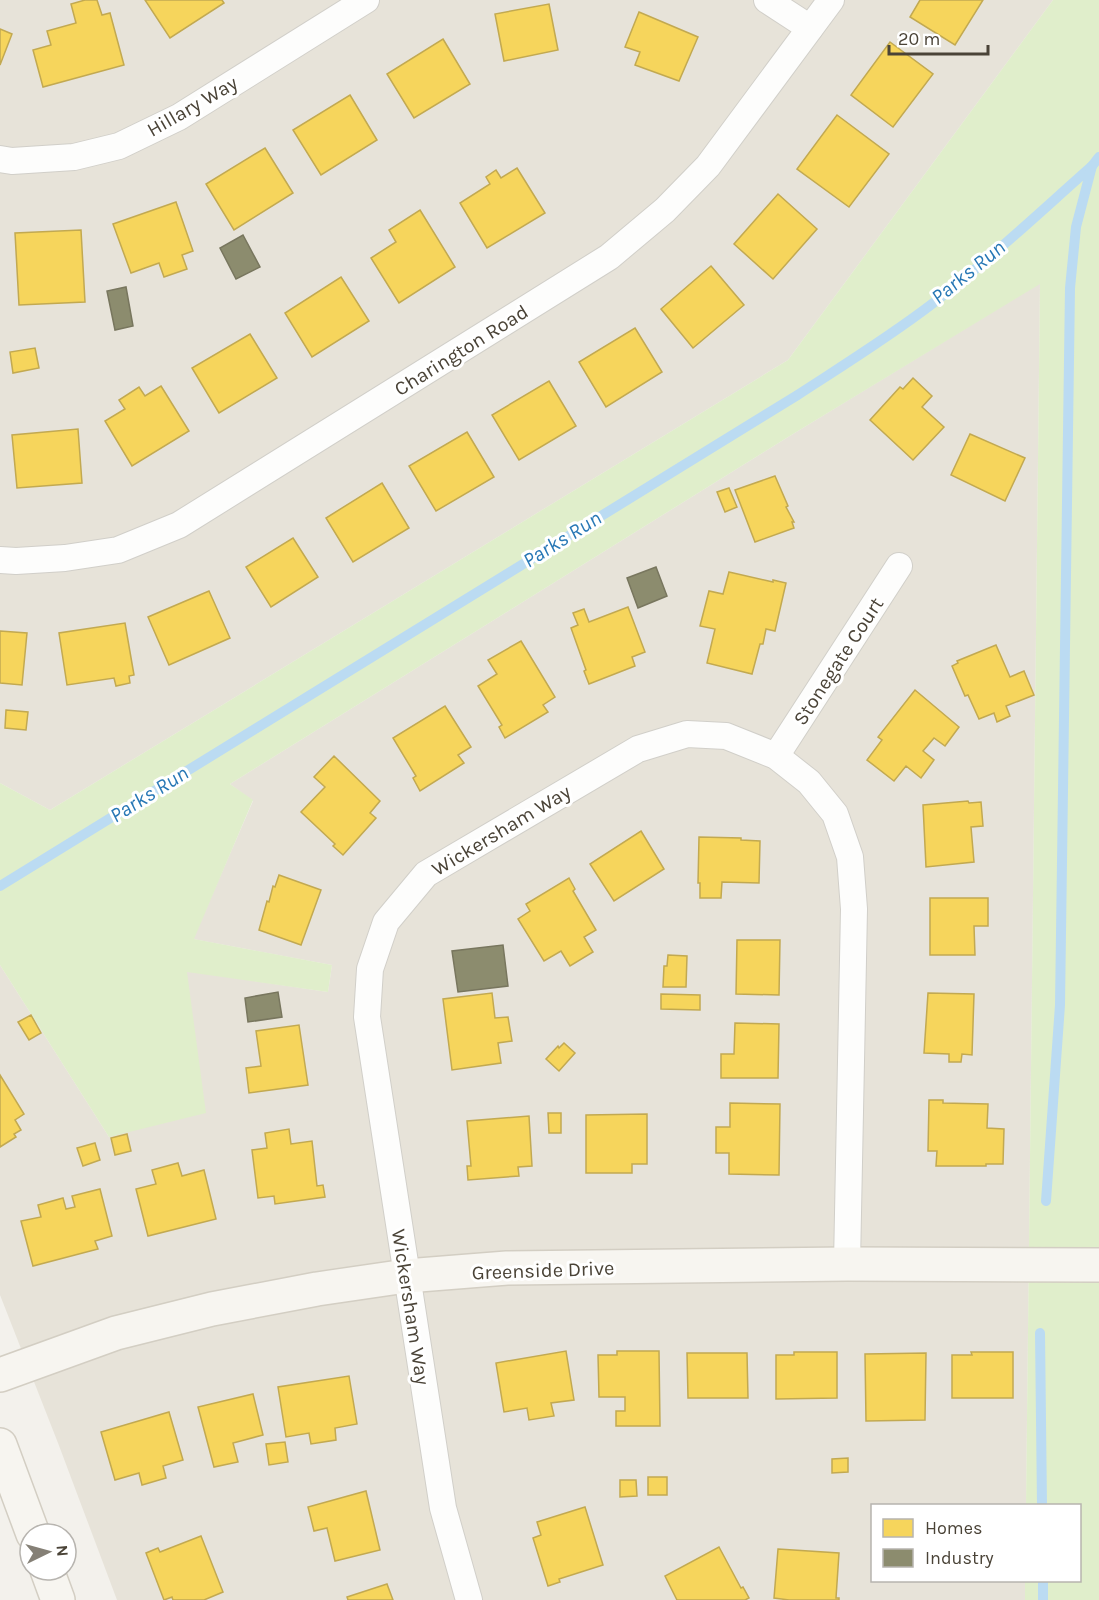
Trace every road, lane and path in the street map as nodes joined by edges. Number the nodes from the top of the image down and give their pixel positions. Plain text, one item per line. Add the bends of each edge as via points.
1 (366, 0) edge
2 (767, 0) edge
3 (831, 0) edge
4 (810, 28) junction
5 (0, 159) edge
6 (0, 560) edge
7 (899, 566) dead end
8 (776, 756) junction
9 (847, 1264) junction
10 (1099, 1265) edge
11 (406, 1276) junction
12 (0, 1375) edge
13 (0, 1445) edge
14 (29, 1522) edge
15 (51, 1582) edge
16 (58, 1600) edge
17 (469, 1600) edge

1 - 5 street, Hillary Way via 178,117 119,146 74,158
2 - 4 street
3 - 4 street, Charington Road
4 - 6 street, Charington Road via 708,166 665,210 600,262 179,525 118,550 65,558
7 - 8 street, Stonegate Court
8 - 9 street, Wickersham Way via 809,782 835,814 850,857 854,909
8 - 11 street, Wickersham Way via 726,736 687,734 639,749 426,874 386,922 370,969 368,1017
9 - 10 street, Greenside Drive
9 - 11 street, Greenside Drive via 507,1269
11 - 12 street, Greenside Drive via 317,1288 212,1309 116,1334
11 - 17 street, Wickersham Way via 443,1508
13 - 14 street
15 - 16 street

